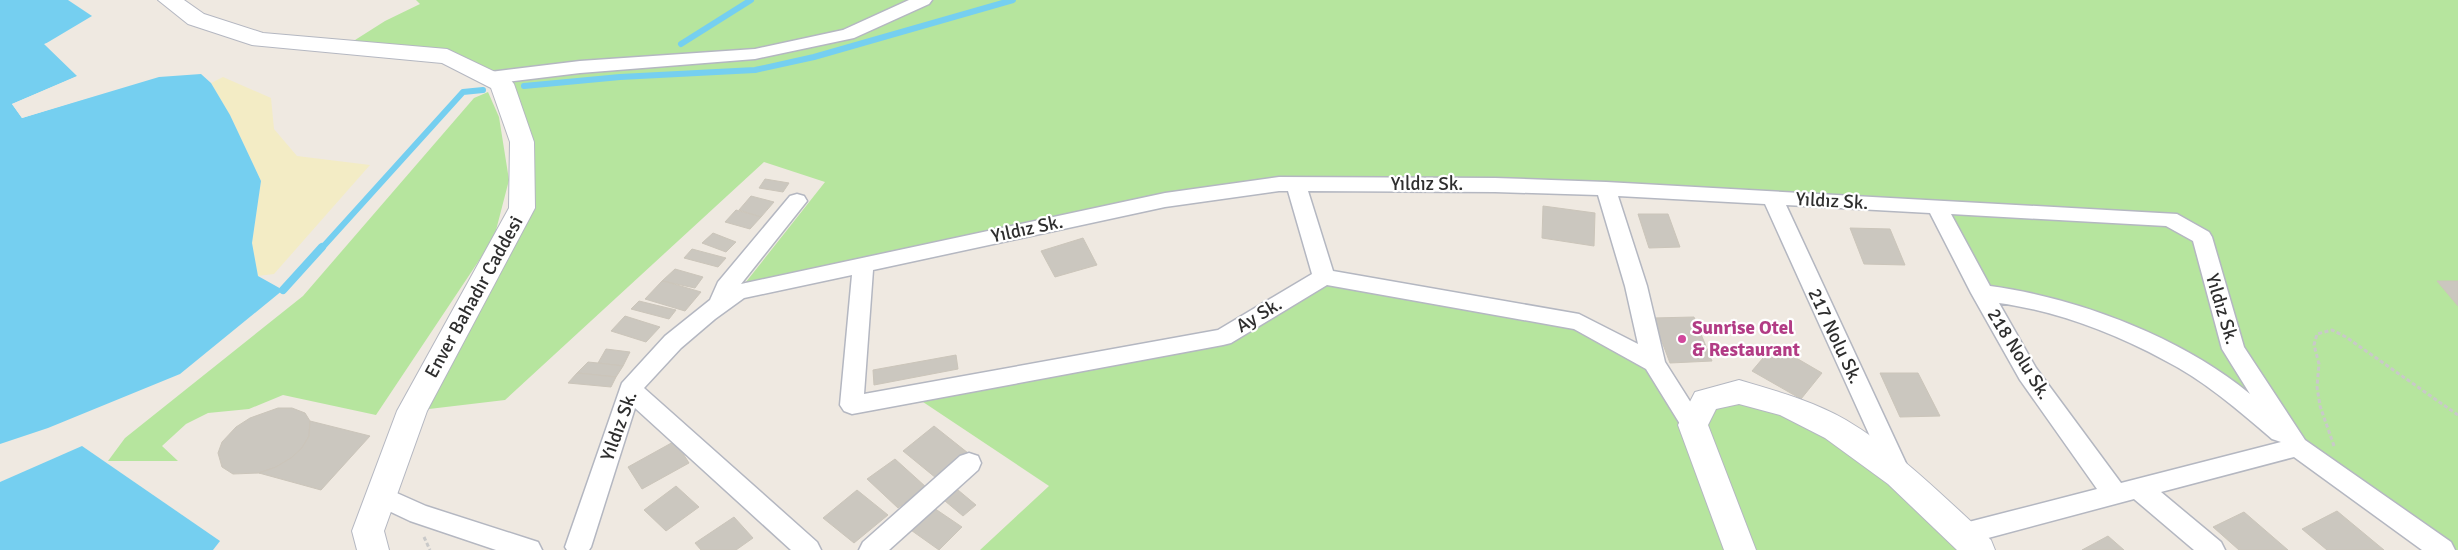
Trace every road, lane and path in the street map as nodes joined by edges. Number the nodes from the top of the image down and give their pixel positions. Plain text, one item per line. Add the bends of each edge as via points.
1 (169, 0) edge
2 (923, 0) edge
3 (494, 80) junction
4 (1296, 184) junction
5 (1606, 189) junction
6 (1772, 198) junction
7 (797, 201) dead end
8 (1937, 206) junction
9 (863, 264) junction
10 (1324, 277) junction
11 (1982, 293) junction
12 (719, 304) junction
13 (1654, 363) junction
14 (630, 389) junction
15 (2458, 415) edge
16 (1692, 425) junction
17 (2297, 447) junction
18 (969, 463) dead end
19 (1900, 475) junction
20 (2127, 491) junction
21 (381, 496) junction
22 (1970, 542) edge
23 (578, 549) edge
24 (372, 550) edge
25 (529, 550) edge
26 (808, 550) edge
27 (872, 550) edge
28 (1740, 550) edge
29 (2212, 550) edge
30 (2442, 550) edge

1 - 3 main road via 196,19 260,40 448,56
2 - 3 street via 848,34 756,54 580,67
3 - 21 main road, Enver Bahadır Caddesi via 522,142 522,208 412,411
4 - 5 street, Yıldız Sk. via 1495,184
4 - 9 street, Yıldız Sk. via 1165,200
4 - 10 street
5 - 6 street, Yıldız Sk.
5 - 13 street via 1636,286
6 - 8 street, Yıldız Sk.
6 - 19 street, 217 Nolu Sk.
7 - 12 street via 726,287
8 - 11 street, 218 Nolu Sk.
8 - 17 street, Yıldız Sk. via 2170,219 2202,237 2233,348
9 - 10 street, Ay Sk. via 852,406 1223,337
9 - 12 street, Yıldız Sk. via 738,292
10 - 13 street via 1580,322
11 - 17 street via 2026,299 2090,319 2173,354 2233,393
11 - 20 street, 218 Nolu Sk. via 2028,374
12 - 14 street, Yıldız Sk. via 673,342
13 - 16 street
14 - 23 street, Yıldız Sk.
14 - 26 street
15 - 17 path via 2332,330 2317,334 2314,345 2319,364 2317,388 2320,406 2335,446 2320,451
16 - 19 main road via 1706,400 1739,392 1789,406 1836,429
16 - 28 main road
17 - 20 street
17 - 30 street
18 - 27 street
19 - 22 main road
20 - 22 street
20 - 29 street, 218 Nolu Sk.
21 - 24 main road, Enver Bahadır Caddesi via 368,531
21 - 25 street via 419,514

